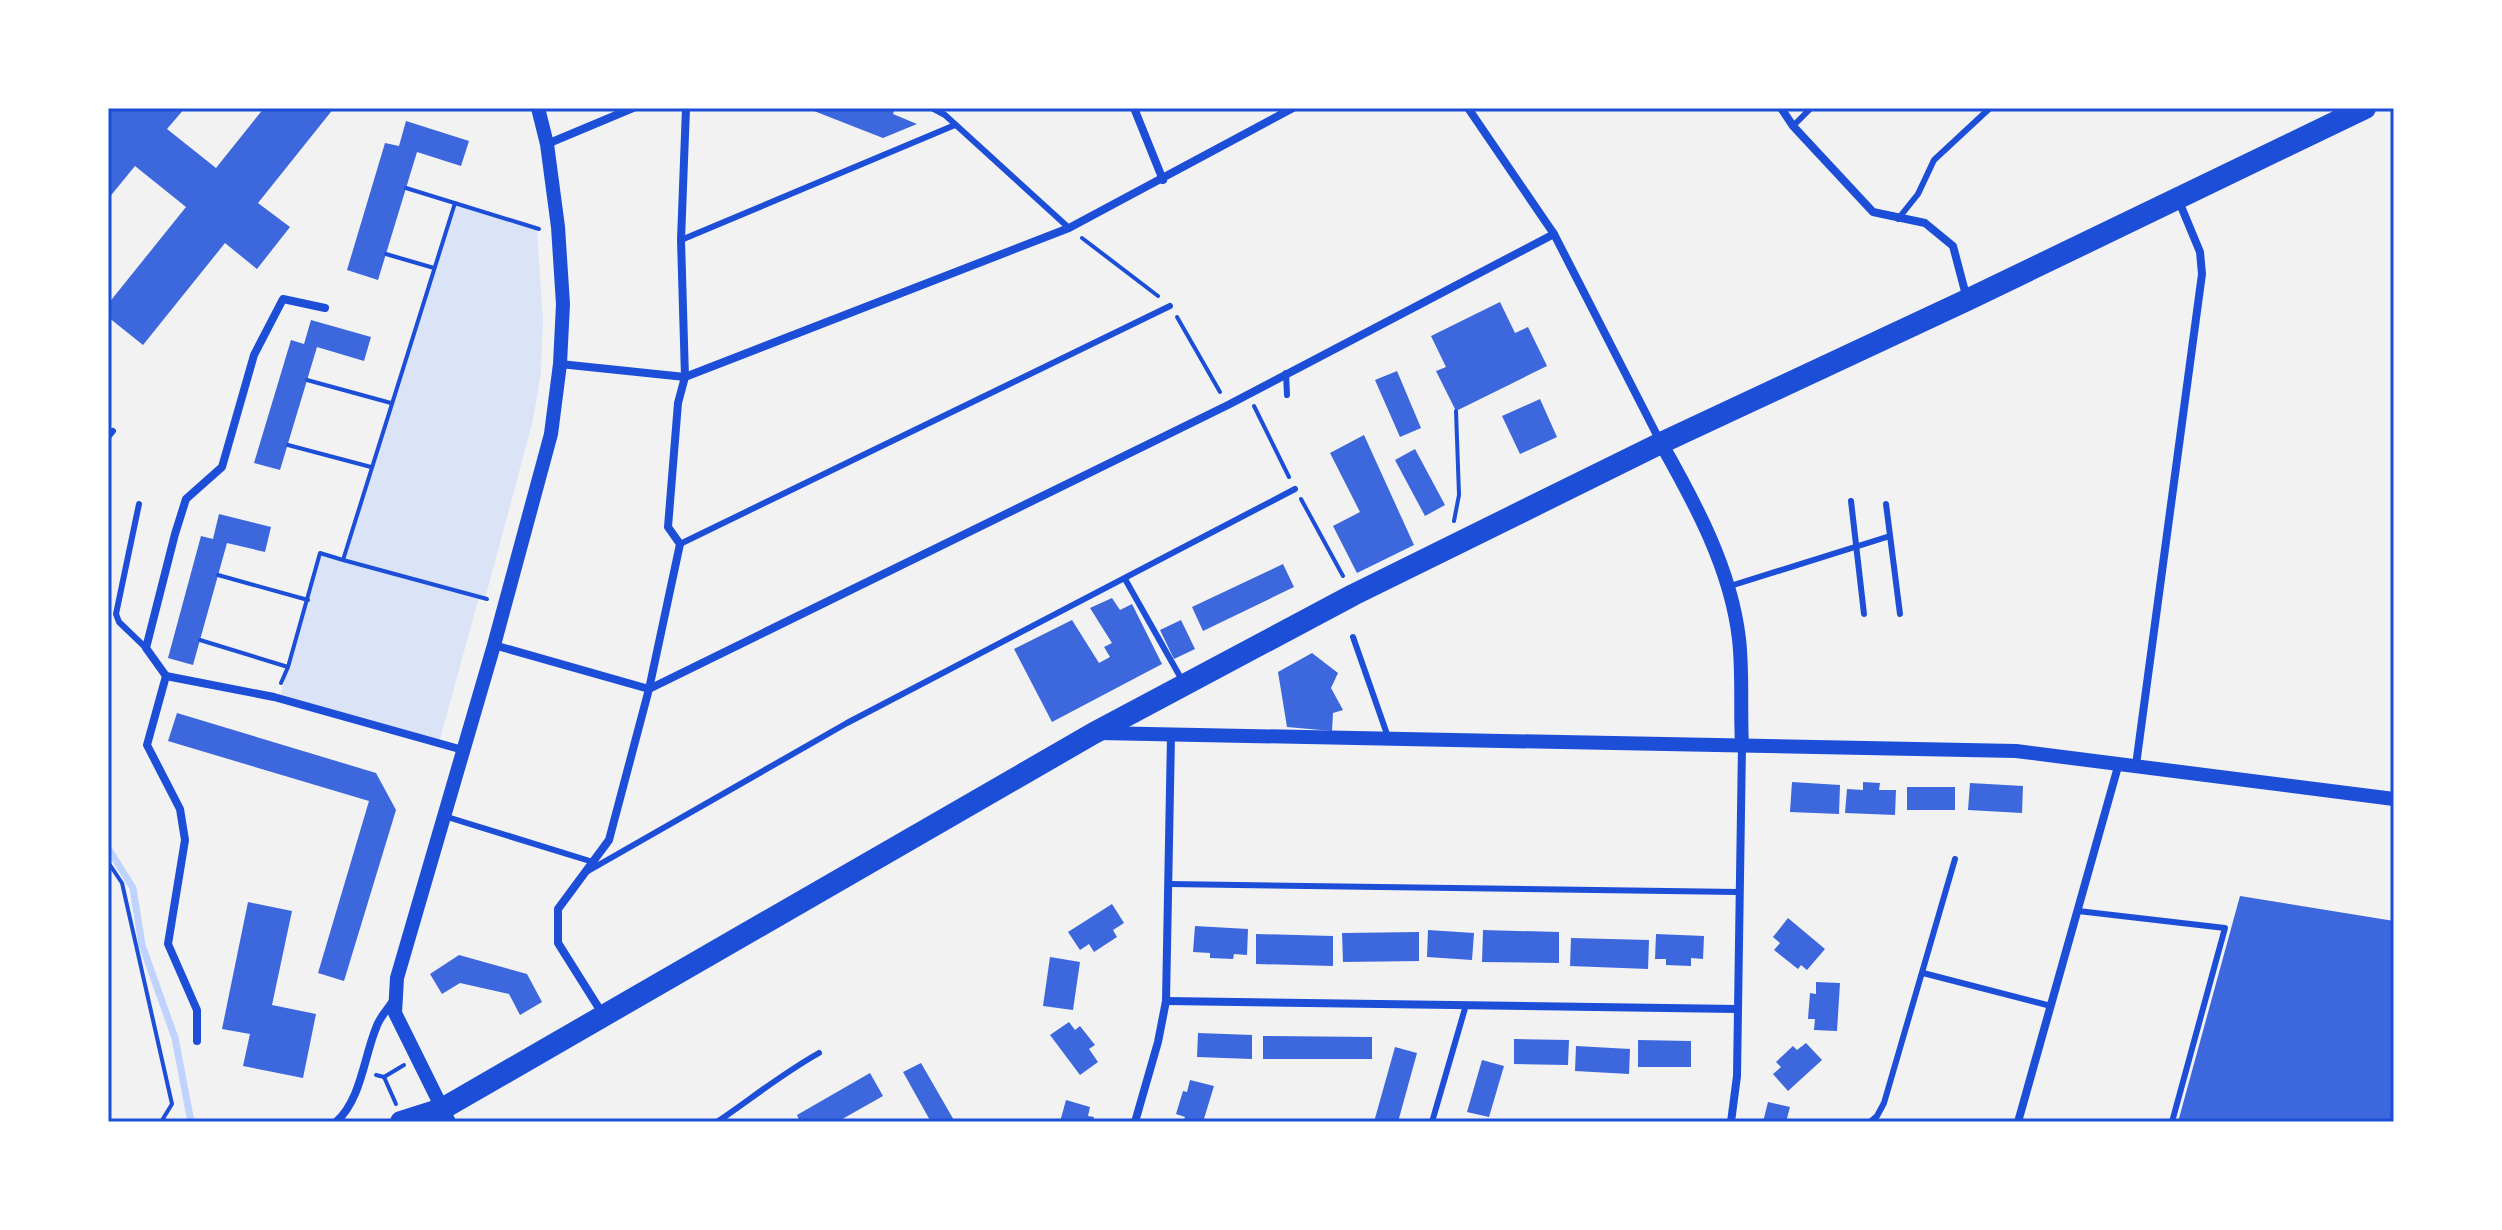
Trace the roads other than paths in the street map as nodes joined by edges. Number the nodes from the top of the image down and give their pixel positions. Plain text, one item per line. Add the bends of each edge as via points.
1 (538, 108) edge
2 (633, 108) edge
3 (686, 108) edge
4 (932, 108) edge
5 (1134, 108) edge
6 (1293, 108) edge
7 (1468, 108) edge
8 (1781, 108) edge
9 (1811, 108) edge
10 (1990, 108) edge
11 (2365, 108) edge
12 (955, 125) junction
13 (1793, 126) junction
14 (547, 144) junction
15 (1163, 180) junction
16 (2178, 199) junction
17 (1898, 219) junction
18 (1069, 228) junction
19 (1554, 234) junction
20 (681, 240) junction
21 (1967, 300) junction
22 (1170, 306) dead end
23 (325, 308) dead end
24 (560, 364) junction
25 (1286, 373) junction
26 (685, 377) junction
27 (1287, 395) dead end
28 (1661, 443) junction
29 (1295, 489) dead end
30 (1851, 501) dead end
31 (139, 504) dead end
32 (1886, 504) dead end
33 (1890, 536) junction
34 (680, 544) junction
35 (1856, 547) junction
36 (1125, 579) junction
37 (1727, 587) junction
38 (1864, 614) dead end
39 (1900, 614) dead end
40 (1353, 637) dead end
41 (494, 645) junction
42 (146, 648) junction
43 (166, 676) junction
44 (1184, 684) junction
45 (649, 689) junction
46 (1094, 733) junction
47 (1171, 736) junction
48 (1388, 737) junction
49 (1742, 745) junction
50 (463, 750) junction
51 (2119, 763) junction
52 (2136, 765) junction
53 (2394, 799) edge
54 (443, 816) junction
55 (1955, 859) dead end
56 (593, 862) junction
57 (585, 873) junction
58 (1169, 884) junction
59 (1738, 892) junction
60 (2078, 911) junction
61 (1923, 973) junction
62 (396, 996) junction
63 (1166, 1001) junction
64 (1466, 1005) junction
65 (2051, 1006) junction
66 (1737, 1009) junction
67 (605, 1017) junction
68 (197, 1041) dead end
69 (819, 1053) dead end
70 (446, 1115) edge
71 (336, 1122) edge
72 (401, 1122) edge
73 (717, 1122) edge
74 (1135, 1122) edge
75 (1432, 1122) edge
76 (1731, 1122) edge
77 (1870, 1122) edge
78 (2018, 1122) edge
79 (2172, 1122) edge

1 - 14 street
2 - 14 street
3 - 20 street
4 - 12 lane
5 - 15 street
6 - 15 street
7 - 19 street
8 - 13 street
9 - 13 lane
10 - 17 lane via 1934,160 1918,194
11 - 16 highway
12 - 18 lane
12 - 20 lane
13 - 17 street via 1873,212
14 - 24 street via 563,304
15 - 18 street
16 - 21 highway
16 - 52 street via 2200,252 2202,274
17 - 21 street via 1925,223 1953,246
18 - 26 street
19 - 25 street
19 - 28 street
20 - 26 street
21 - 28 highway
22 - 34 lane
23 - 42 street via 283,299 268,327 254,355 222,467 186,499
24 - 26 street
24 - 41 street via 551,434
25 - 27 lane
25 - 45 street
26 - 34 street via 678,403 668,527
28 - 37 street via 1689,493
28 - 44 highway
29 - 36 lane
30 - 35 lane
31 - 42 lane via 116,614
32 - 33 lane
33 - 35 lane
33 - 39 lane
34 - 45 street
35 - 37 lane
35 - 38 lane
36 - 44 lane
36 - 57 lane via 847,723
37 - 49 street via 1739,640
40 - 48 lane
41 - 45 street
41 - 50 street
42 - 43 street
43 - 50 street via 274,697
43 - 68 street via 147,745 180,809 185,840 168,944 197,1010
44 - 46 highway
45 - 56 street via 609,840
46 - 47 street
46 - 67 highway
47 - 48 street
47 - 58 street
48 - 49 street
49 - 51 street via 2016,751
49 - 59 street
50 - 54 street
51 - 52 street
51 - 60 street
52 - 53 street
54 - 56 lane
54 - 62 street
55 - 61 lane
56 - 57 street
57 - 67 street via 558,909 558,943
58 - 59 lane
58 - 63 street
59 - 66 street
60 - 65 street
60 - 79 lane via 2225,928
61 - 65 lane
61 - 77 lane via 1884,1103
62 - 70 street via 395,1013
62 - 71 street via 377,1025 343,1116
63 - 64 street
63 - 74 street
64 - 66 street
64 - 75 lane
65 - 78 street
66 - 76 street
67 - 70 highway
69 - 73 lane
70 - 72 highway

